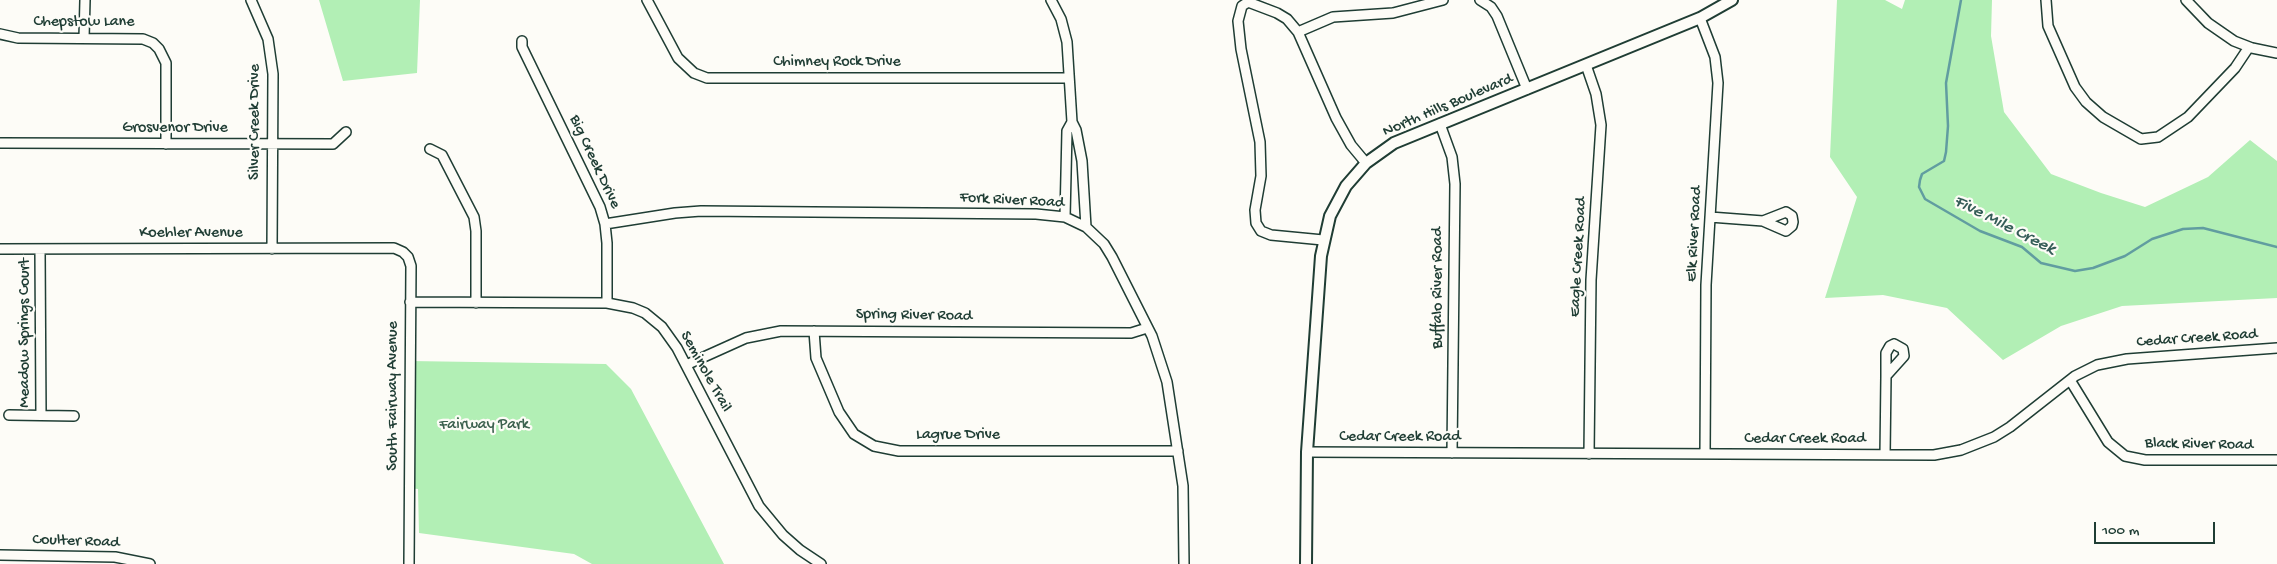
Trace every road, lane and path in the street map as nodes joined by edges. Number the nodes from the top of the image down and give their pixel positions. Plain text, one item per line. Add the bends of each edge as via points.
1 (85, 0) edge
2 (251, 0) edge
3 (647, 0) edge
4 (1051, 0) edge
5 (1443, 0) edge
6 (1480, 0) edge
7 (1732, 0) edge
8 (2046, 0) edge
9 (2186, 0) edge
10 (1700, 18) junction
11 (1298, 32) junction
12 (0, 34) edge
13 (84, 38) junction
14 (522, 40) dead end
15 (2249, 47) junction
16 (2277, 53) edge
17 (1586, 65) junction
18 (1069, 78) junction
19 (1527, 89) junction
20 (1072, 122) junction
21 (1440, 124) junction
22 (346, 132) dead end
23 (0, 143) edge
24 (166, 144) junction
25 (272, 144) junction
26 (430, 149) dead end
27 (1366, 163) junction
28 (1065, 216) junction
29 (1710, 217) junction
30 (1763, 220) dead end
31 (605, 224) junction
32 (1086, 227) junction
33 (1323, 240) junction
34 (382, 248) joint
35 (0, 249) edge
36 (272, 249) junction
37 (40, 250) junction
38 (410, 302) junction
39 (476, 303) junction
40 (607, 303) junction
41 (1147, 328) junction
42 (814, 331) junction
43 (2277, 348) edge
44 (686, 365) junction
45 (1886, 376) dead end
46 (2070, 380) junction
47 (9, 415) dead end
48 (41, 415) junction
49 (74, 416) dead end
50 (1178, 451) junction
51 (1307, 452) junction
52 (1452, 453) junction
53 (1590, 454) junction
54 (1704, 454) junction
55 (1885, 455) junction
56 (2277, 460) edge
57 (0, 555) edge
58 (89, 560) edge
59 (150, 564) edge
60 (409, 564) edge
61 (821, 564) edge
62 (1184, 564) edge
63 (1306, 564) edge

1 - 13 street
2 - 25 street, Silver Creek Drive via 263,23 271,53
3 - 18 street, Chimney Rock Drive via 678,58 694,73 707,78
4 - 18 street via 1066,32
5 - 11 street via 1392,13 1333,17
6 - 19 street via 1497,16
7 - 10 street, North Hills Boulevard
8 - 15 street via 2048,26 2075,88 2103,116 2141,138 2158,137 2188,116 2235,68
9 - 15 street via 2215,28
10 - 17 street, North Hills Boulevard
10 - 29 street, Elk River Road via 1715,57 1718,83
11 - 27 street via 1340,126
11 - 33 street via 1284,17 1248,2 1240,10 1244,67 1260,142 1261,176 1256,223 1261,231 1271,235
12 - 13 street, Chepstow Lane via 18,38
13 - 24 street, Chepstow Lane via 143,39 159,49 166,64
14 - 31 street, Big Creek Drive via 522,47 593,191
15 - 16 street
17 - 19 street, North Hills Boulevard
17 - 53 street, Eagle Creek Road via 1596,94 1601,125 1591,280
18 - 20 street
19 - 21 street, North Hills Boulevard
20 - 28 street via 1067,130
20 - 32 street via 1082,161
21 - 27 street, North Hills Boulevard via 1394,144
21 - 52 street, Buffalo River Road via 1452,158 1455,184
22 - 25 street, Grosvenor Drive via 333,144
23 - 24 street, Grosvenor Drive
24 - 25 street, Grosvenor Drive
25 - 36 street, Silver Creek Drive
26 - 39 street via 442,155 474,217
27 - 33 street, North Hills Boulevard via 1335,205
28 - 31 street, Fork River Road via 701,211
28 - 32 street, Fork River Road
29 - 30 street
29 - 54 street, Elk River Road
31 - 40 street, Big Creek Drive
32 - 41 street, Fork River Road via 1112,257
33 - 51 street, North Hills Boulevard
34 - 36 street, Koehler Avenue
34 - 38 street, South Fairway Avenue via 397,249 408,257 411,266
35 - 37 street, Koehler Avenue
36 - 37 street, Koehler Avenue
37 - 48 street, Meadow Springs Court
38 - 39 street, Seminole Trail
38 - 60 street, South Fairway Avenue
39 - 40 street, Seminole Trail
40 - 44 street, Seminole Trail via 633,308 652,318 670,337
41 - 42 street, Spring River Road via 1131,333
41 - 50 street, Fork River Road via 1167,382
42 - 44 street, Spring River Road via 781,331 746,338
42 - 50 street, Lagrue Drive via 816,358 839,412 854,434 874,446 899,451
43 - 46 street, Cedar Creek Road via 2111,361
44 - 61 street, Seminole Trail via 759,506 783,535
45 - 55 street
46 - 55 street, Cedar Creek Road via 1987,441 1950,452
46 - 56 street, Black River Road via 2108,442 2125,456 2144,460
47 - 48 street, Meadow Springs Court
48 - 49 street, Meadow Springs Court
50 - 62 street, Fork River Road via 1185,516
51 - 52 street, Cedar Creek Road
51 - 63 street, North Hills Boulevard
52 - 53 street, Cedar Creek Road
53 - 54 street, Cedar Creek Road
54 - 55 street, Cedar Creek Road
57 - 58 street, Coulter Road
58 - 59 street, Coulter Road via 115,557

